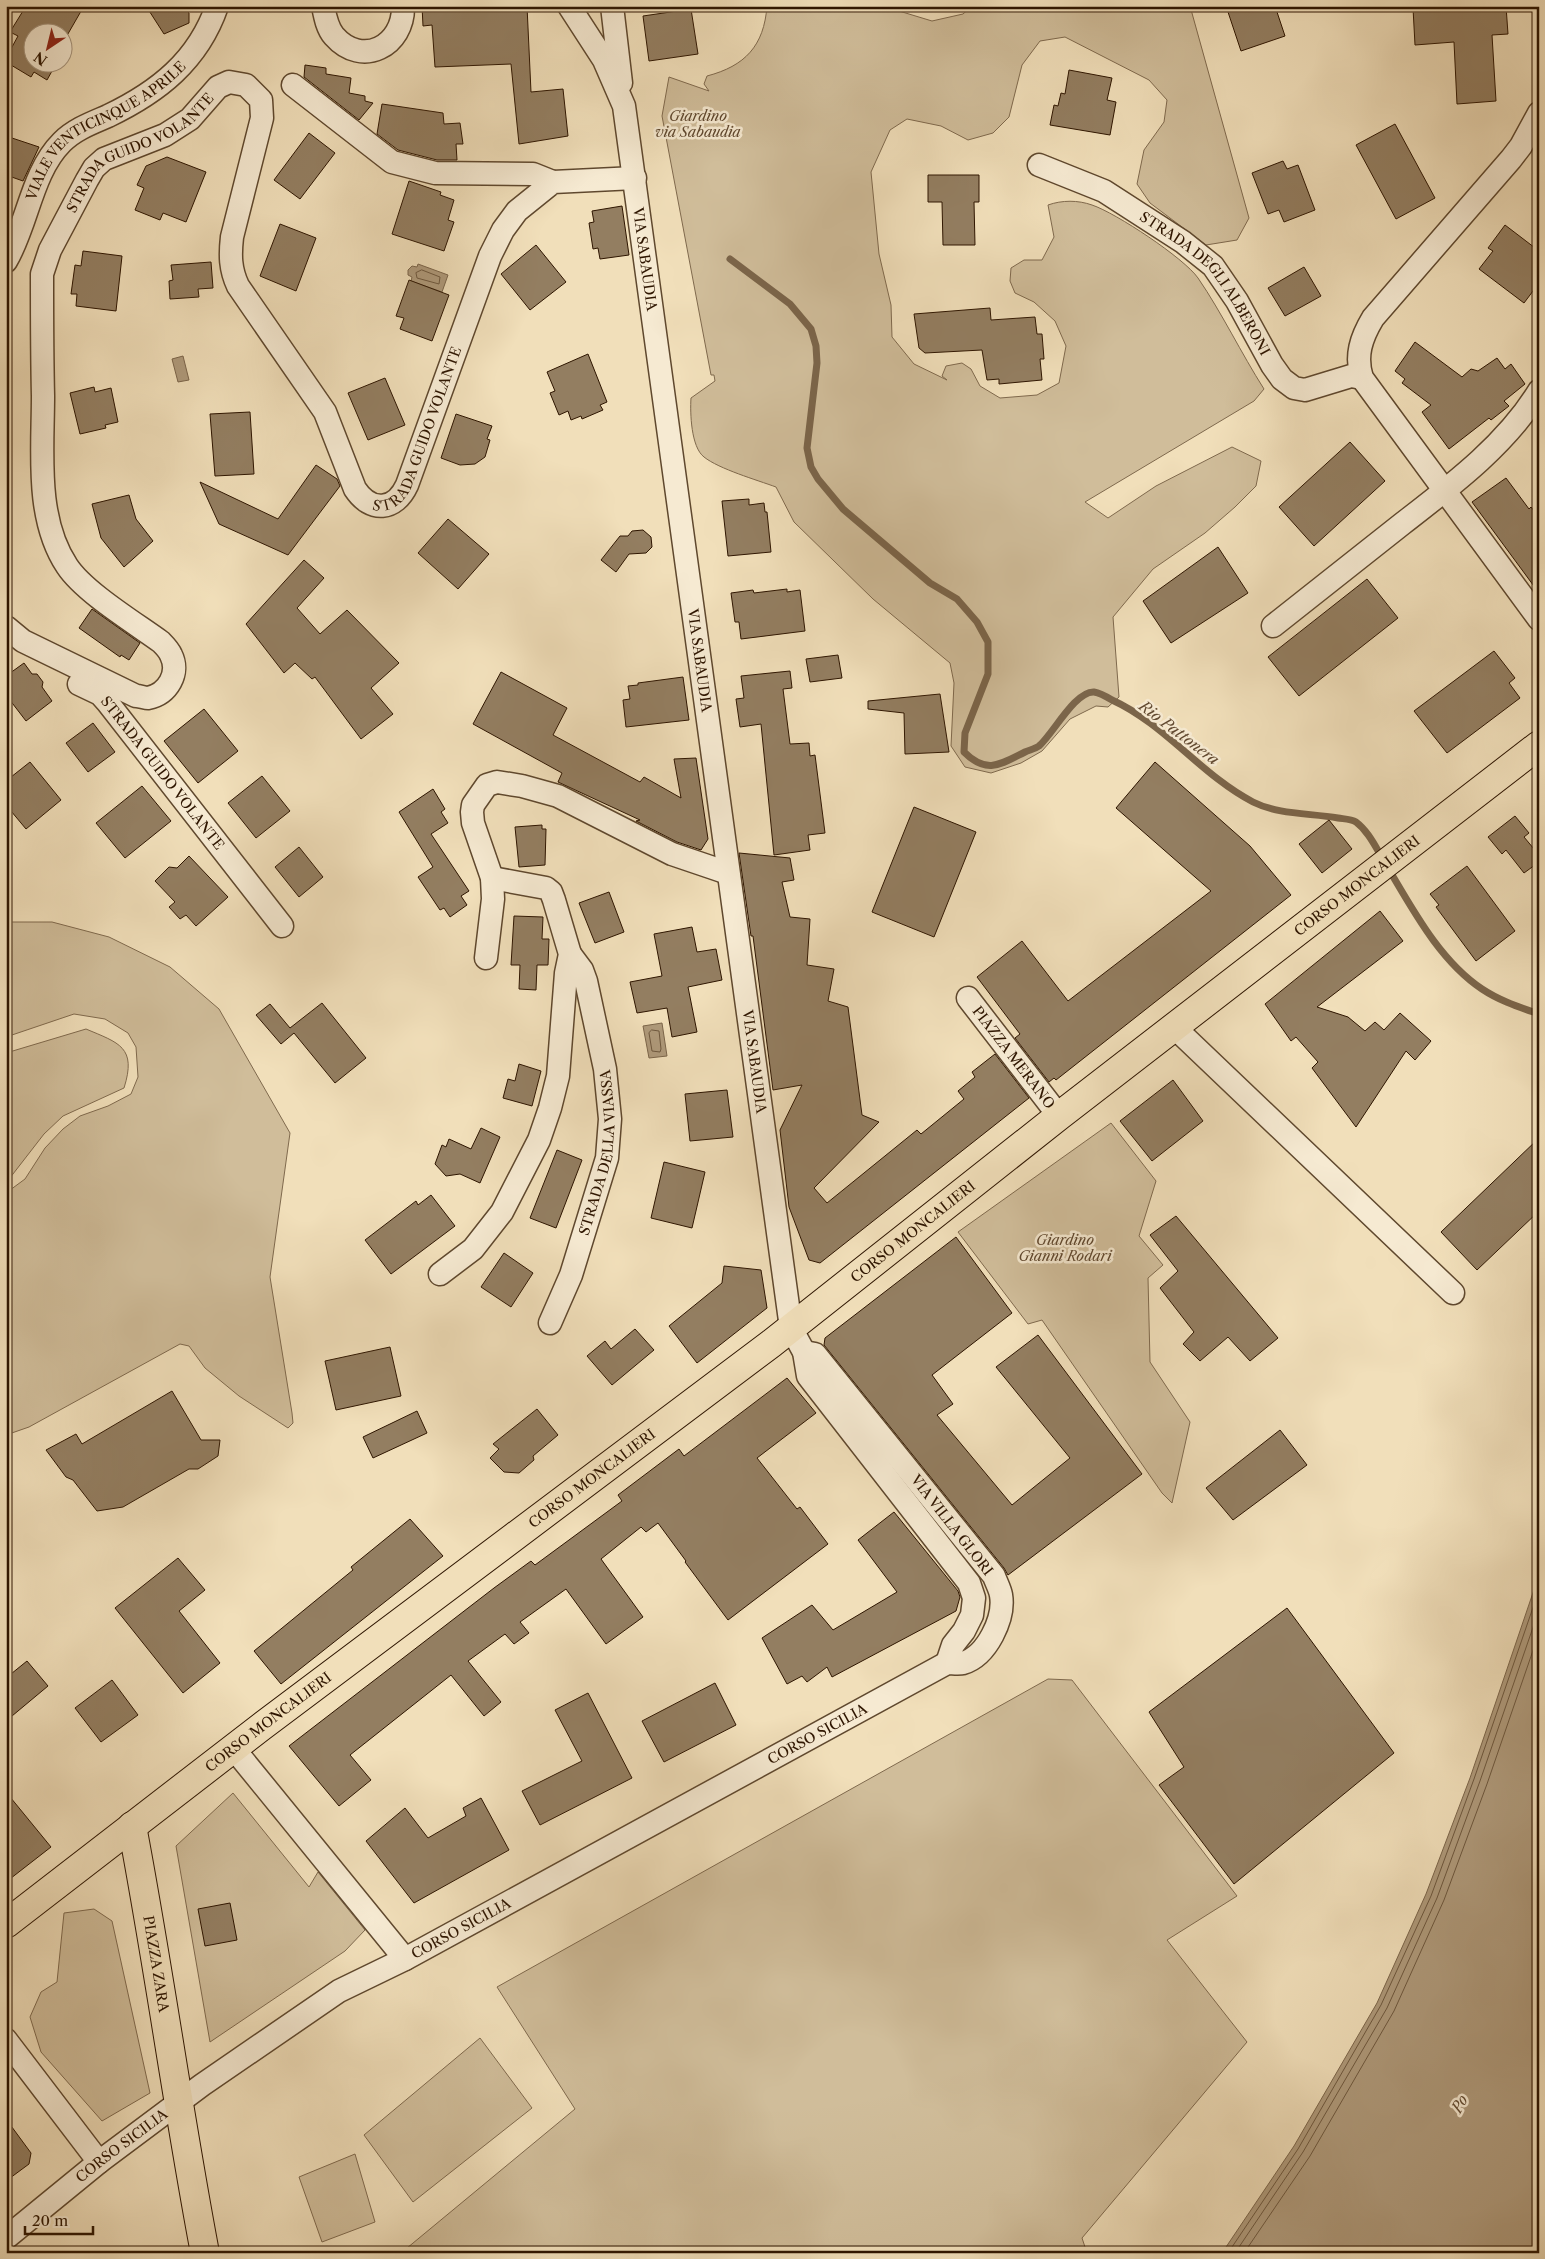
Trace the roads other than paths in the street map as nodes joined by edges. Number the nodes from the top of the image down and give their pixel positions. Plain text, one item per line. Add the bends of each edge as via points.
1 (217, 6) edge
2 (322, 6) edge
3 (402, 6) edge
4 (569, 6) edge
5 (612, 6) edge
6 (292, 85) dead end
7 (624, 106) junction
8 (1539, 114) edge
9 (1039, 165) dead end
10 (635, 178) junction
11 (553, 182) junction
12 (6, 261) edge
13 (1362, 378) junction
14 (1539, 391) edge
15 (1444, 491) junction
16 (1539, 619) edge
17 (1273, 626) dead end
18 (6, 627) edge
19 (28, 644) junction
20 (1539, 745) edge
21 (728, 873) junction
22 (492, 878) junction
23 (282, 926) dead end
24 (570, 954) junction
25 (486, 958) dead end
26 (968, 998) dead end
27 (1174, 1027) junction
28 (1059, 1116) junction
29 (440, 1274) dead end
30 (1453, 1293) dead end
31 (550, 1323) dead end
32 (791, 1328) junction
33 (947, 1663) joint
34 (234, 1749) junction
35 (132, 1826) junction
36 (6, 1924) edge
37 (405, 1959) junction
38 (6, 2040) edge
39 (179, 2102) junction
40 (100, 2162) junction
41 (6, 2238) edge
42 (205, 2253) edge

1 - 12 street, VIALE VENTICINQUE APRILE via 200,42 166,82 152,93 63,140 42,173
2 - 3 street via 333,35 348,48 364,52 378,50 393,36 403,17
4 - 7 street, VIA SABAUDIA via 604,60
5 - 7 street
6 - 11 street via 392,162 435,173 533,174
7 - 10 street, VIA SABAUDIA
8 - 13 street via 1511,159 1373,318 1360,349 1358,365
9 - 13 street, STRADA DEGLI ALBERONI via 1104,191 1183,242 1213,266 1272,365 1294,388 1305,390 1351,376
10 - 11 street
10 - 21 street, VIA SABAUDIA
11 - 19 street, STRADA GUIDO VOLANTE via 517,211 503,230 487,265 407,485 402,496 383,506 368,503 360,497 325,412 232,273 232,237 262,118 261,100 246,85 229,82 218,87 190,119 165,135 104,158 87,180 50,250 42,274 43,467 47,512 51,532 67,566 83,584 162,642 171,654 175,675 160,692 148,698 136,696
13 - 15 street
14 - 15 street via 1495,445
15 - 16 street
15 - 17 street
18 - 19 street, STRADA GUIDO VOLANTE
19 - 23 street, STRADA GUIDO VOLANTE via 29,657 35,662 100,694
20 - 27 main road, CORSO MONCALIERI
21 - 22 street via 672,854 558,796 497,782 487,785 473,805 472,812
21 - 32 street, VIA SABAUDIA
22 - 24 street, STRADA DELLA VIASSA via 534,885 551,892
22 - 25 street via 493,899
24 - 29 street, STRADA DELLA VIASSA via 558,1076 539,1140 502,1212 472,1249
24 - 31 street, STRADA DELLA VIASSA via 586,981 605,1069 610,1119 607,1158 571,1275
26 - 28 street, PIAZZA MERANO
27 - 28 main road, CORSO MONCALIERI
27 - 30 street
28 - 32 main road, CORSO MONCALIERI
32 - 33 street, VIA VILLA GLORI via 804,1352 815,1354 994,1576 1001,1594 996,1628 987,1644 974,1656 963,1663
32 - 34 main road, CORSO MONCALIERI
33 - 37 street, CORSO SICILIA
34 - 35 main road, CORSO MONCALIERI
34 - 37 street
35 - 36 main road, CORSO MONCALIERI
35 - 39 main road, PIAZZA ZARA
37 - 39 street, CORSO SICILIA via 339,1991
38 - 40 street
39 - 40 street, CORSO SICILIA
39 - 42 main road, PIAZZA ZARA
40 - 41 street, CORSO SICILIA

